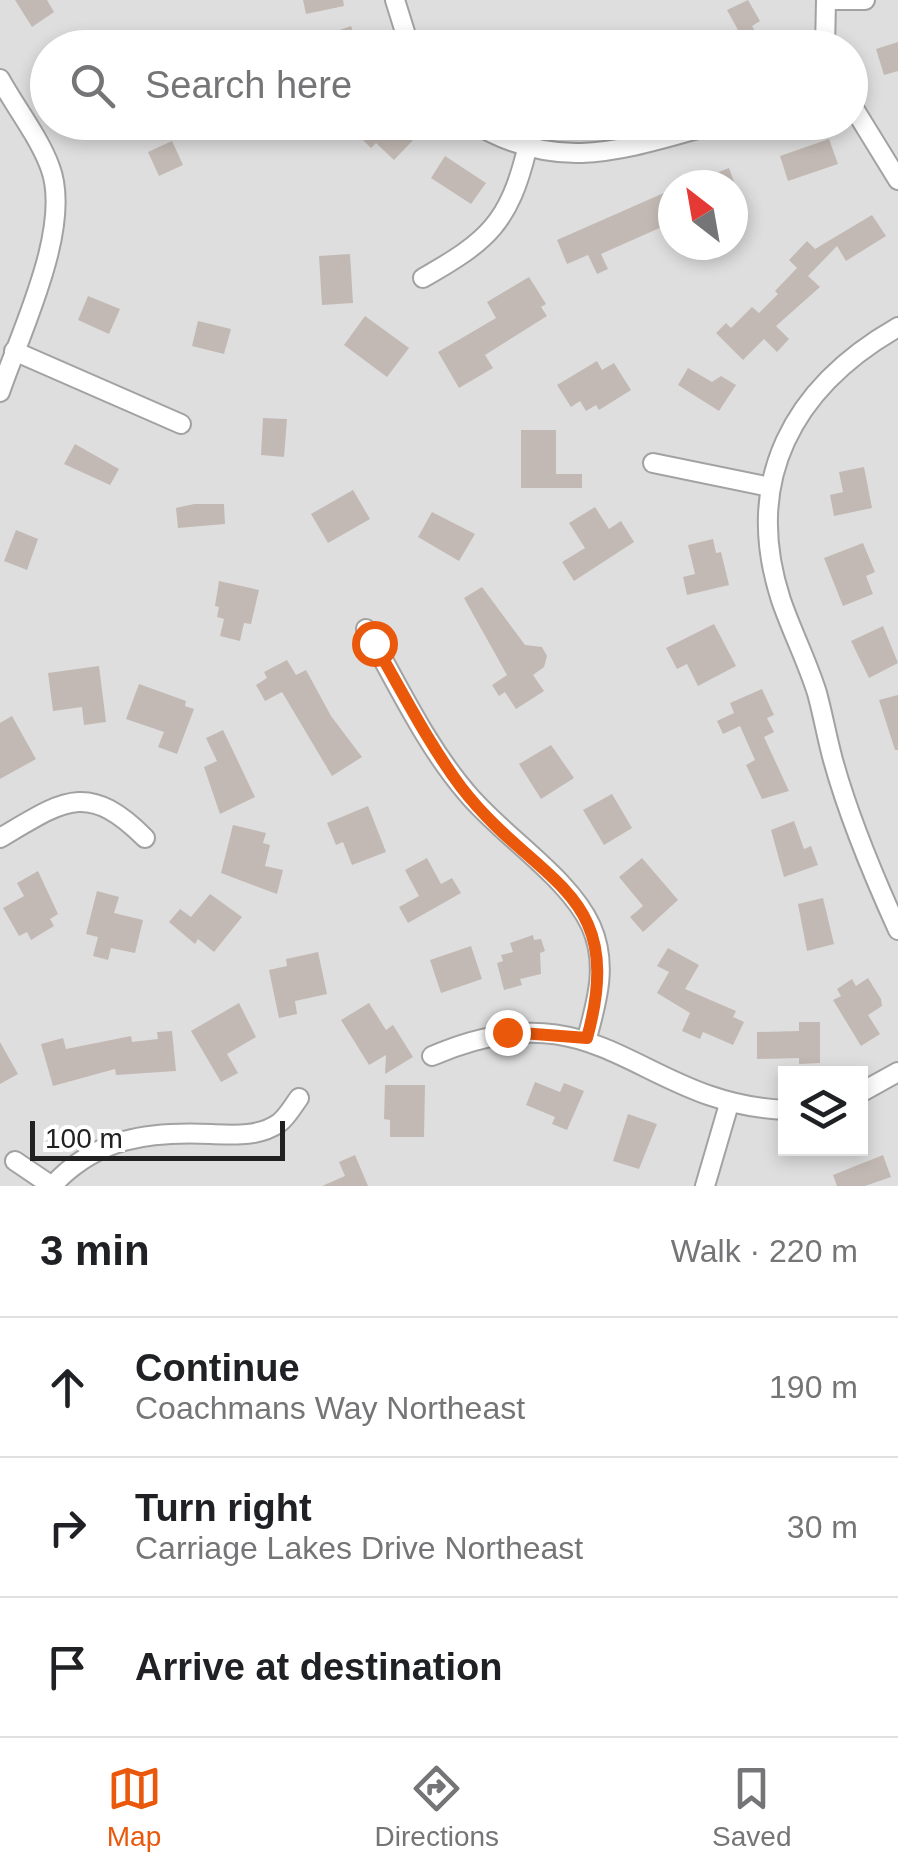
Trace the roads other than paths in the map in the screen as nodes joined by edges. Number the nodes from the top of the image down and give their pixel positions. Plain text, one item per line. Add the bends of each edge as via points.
1 (394, 0) edge
2 (826, 0) edge
3 (835, 0) edge
4 (866, 0) edge
5 (404, 30) edge
6 (825, 30) edge
7 (0, 80) edge
8 (868, 131) edge
9 (30, 132) edge
10 (35, 140) edge
11 (507, 140) edge
12 (648, 140) edge
13 (527, 150) junction
14 (898, 180) edge
15 (423, 278) dead end
16 (898, 326) edge
17 (14, 351) junction
18 (0, 392) edge
19 (181, 424) dead end
20 (652, 462) dead end
21 (770, 487) junction
22 (366, 629) dead end
23 (0, 838) edge
24 (146, 838) dead end
25 (898, 930) edge
26 (587, 1038) junction
27 (432, 1056) dead end
28 (898, 1072) edge
29 (868, 1088) edge
30 (299, 1098) dead end
31 (729, 1104) junction
32 (778, 1109) edge
33 (15, 1160) dead end
34 (52, 1186) edge
35 (704, 1186) edge

1 - 5 street
2 - 6 street
3 - 4 street
7 - 9 street
8 - 14 street
10 - 17 street via 56,190 50,244
11 - 13 street
12 - 13 street via 582,156
13 - 15 street via 517,191 500,222 484,240
16 - 21 street via 823,382 789,432
17 - 18 street
17 - 19 street
20 - 21 street
21 - 25 street via 768,534 781,600 849,809
22 - 26 street via 462,788 590,923 601,970
23 - 24 street via 52,808 84,801 119,811
26 - 27 street via 507,1032
26 - 31 street
28 - 29 street
30 - 34 street via 281,1122 260,1132 118,1140 70,1166
31 - 32 street
31 - 35 street
33 - 34 street

